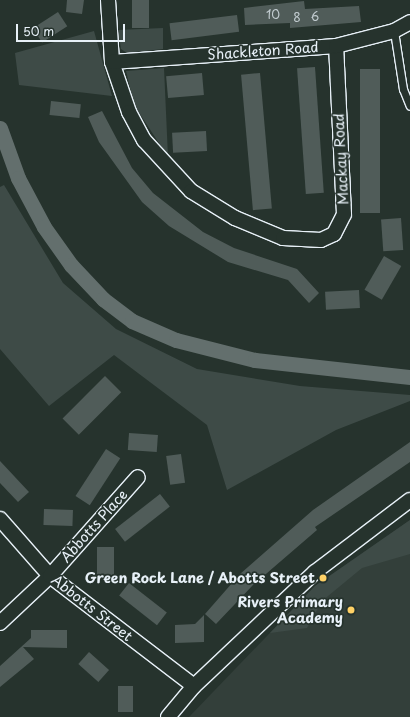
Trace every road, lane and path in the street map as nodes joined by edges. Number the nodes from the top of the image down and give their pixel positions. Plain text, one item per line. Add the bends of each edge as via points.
1 (108, 0) edge
2 (410, 22) edge
3 (394, 31) junction
4 (336, 46) junction
5 (112, 62) junction
6 (410, 106) edge
7 (138, 477) dead end
8 (410, 500) edge
9 (0, 519) edge
10 (50, 576) junction
11 (0, 623) edge
12 (194, 686) junction
13 (168, 717) edge

1 - 5 street, Mackay Road
2 - 3 street, Shackleton Road
3 - 4 street, Shackleton Road
3 - 6 lane via 403,89
4 - 5 street, Shackleton Road
4 - 5 street, Mackay Road via 344,214 334,234 321,240 283,238 235,218 191,191 144,140 129,112
7 - 10 street, Abbotts Place
8 - 12 street via 315,572
9 - 10 street, Abbotts Street
10 - 11 street, Abbotts Place
10 - 12 street, Abbotts Street
12 - 13 street

